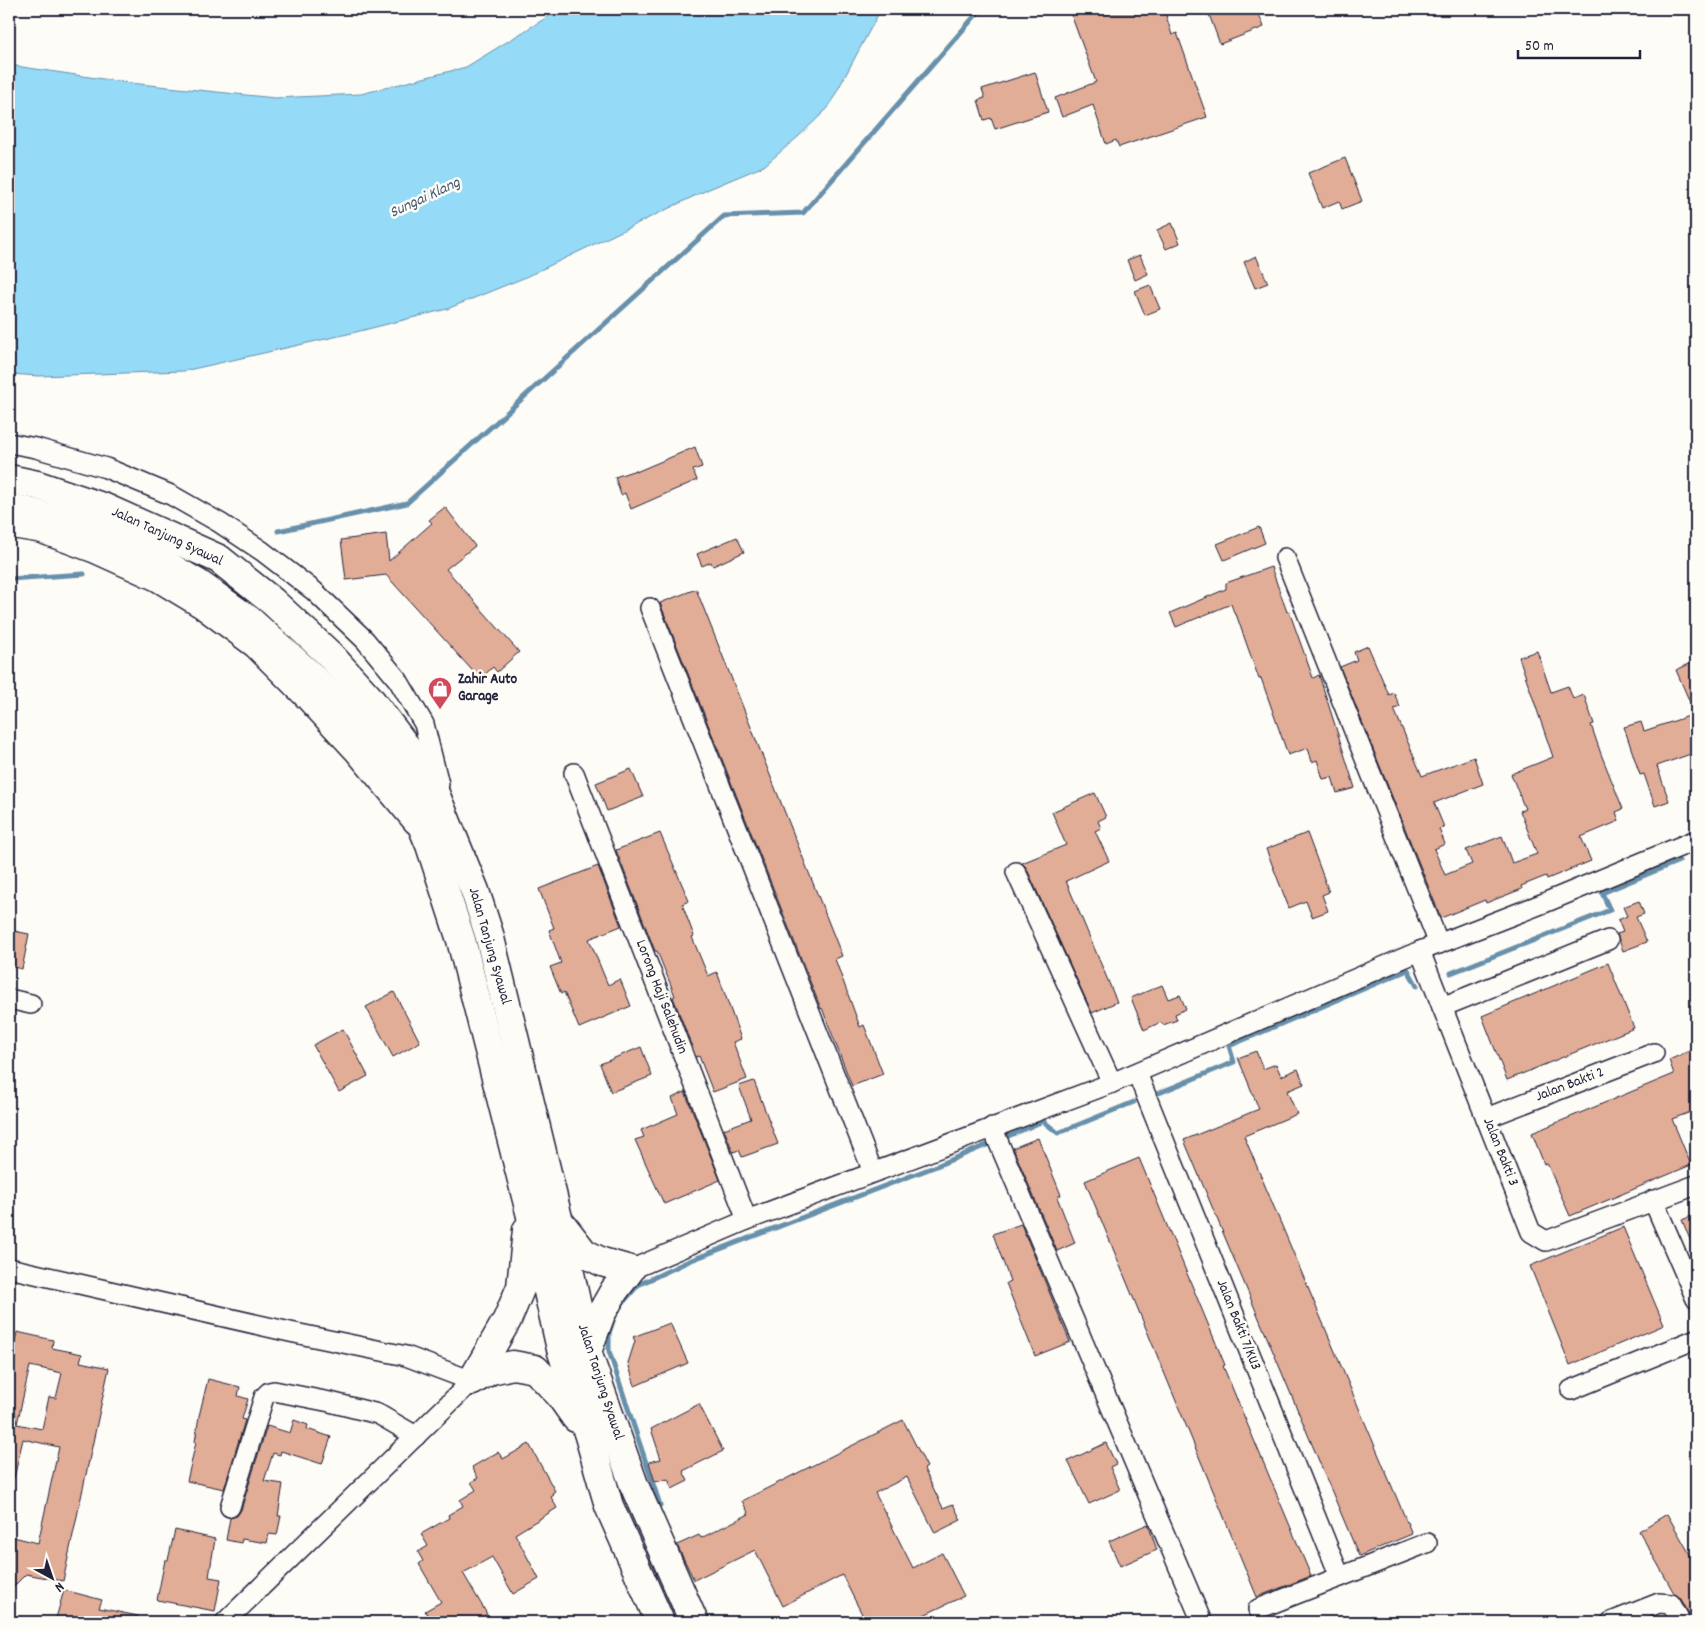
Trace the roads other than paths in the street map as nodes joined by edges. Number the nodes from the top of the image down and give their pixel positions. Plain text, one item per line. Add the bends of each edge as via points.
1 (9, 443) edge
2 (9, 479) edge
3 (9, 507) edge
4 (9, 528) edge
5 (1285, 558) dead end
6 (650, 608) dead end
7 (381, 735) junction
8 (574, 773) dead end
9 (448, 824) junction
10 (1696, 840) edge
11 (430, 845) junction
12 (1016, 872) dead end
13 (1608, 940) dead end
14 (1439, 944) junction
15 (1420, 951) junction
16 (9, 999) edge
17 (31, 1004) dead end
18 (1442, 1007) junction
19 (1654, 1053) dead end
20 (1137, 1073) junction
21 (1112, 1083) junction
22 (1486, 1118) junction
23 (992, 1127) junction
24 (874, 1172) junction
25 (1696, 1184) edge
26 (1653, 1200) junction
27 (530, 1212) junction
28 (558, 1218) junction
29 (747, 1220) junction
30 (9, 1268) edge
31 (630, 1270) junction
32 (1696, 1299) edge
33 (1696, 1339) edge
34 (587, 1352) junction
35 (472, 1381) junction
36 (1571, 1390) dead end
37 (416, 1436) junction
38 (589, 1436) junction
39 (230, 1507) dead end
40 (1427, 1543) dead end
41 (1340, 1576) junction
42 (1258, 1609) dead end
43 (225, 1622) edge
44 (660, 1622) edge
45 (694, 1622) edge
46 (1202, 1622) edge
47 (1611, 1622) edge
48 (1681, 1622) edge

1 - 9 street via 106,468 171,495 237,534 314,591 365,640 398,680 424,724
2 - 7 main road, Jalan Tanjung Syawal via 105,508 219,559 273,602 329,654 369,698
3 - 7 main road, Jalan Tanjung Syawal via 98,533 146,553 197,583 249,620 310,674 348,715
4 - 11 street via 40,533 85,549 156,581 199,607 254,648 354,752
5 - 14 street
6 - 24 street
7 - 9 main road, Jalan Tanjung Syawal via 427,774
7 - 11 main road, Jalan Tanjung Syawal
8 - 29 street, Lorong Haji Salehudin
9 - 28 main road, Jalan Tanjung Syawal via 476,891 489,934
10 - 14 street
11 - 27 main road, Jalan Tanjung Syawal via 461,940
12 - 21 street
13 - 18 street
14 - 15 street
15 - 18 street, Jalan Bakti 3
15 - 20 street
16 - 17 street
18 - 22 street, Jalan Bakti 3
19 - 22 street, Jalan Bakti 2
20 - 21 street
20 - 41 street, Jalan Bakti 7/KU3
21 - 23 street
22 - 26 street, Jalan Bakti 3 via 1532,1232 1546,1241
23 - 24 street
23 - 46 street
24 - 29 street
25 - 26 street
26 - 32 street
27 - 35 main road via 521,1287 507,1320
27 - 38 main road, Jalan Tanjung Syawal via 561,1349
28 - 31 main road via 584,1253
28 - 34 main road, Jalan Tanjung Syawal
29 - 31 street
30 - 35 street via 406,1356
31 - 34 main road via 601,1314
33 - 36 street
34 - 45 main road, Jalan Tanjung Syawal via 634,1485
35 - 37 street
35 - 38 main road via 491,1370 513,1365 535,1370 559,1394
37 - 39 street via 378,1414 269,1392 264,1397
37 - 43 street
38 - 44 main road, Jalan Tanjung Syawal via 609,1506
40 - 41 street
41 - 42 street
47 - 48 street via 1660,1603 1671,1604

